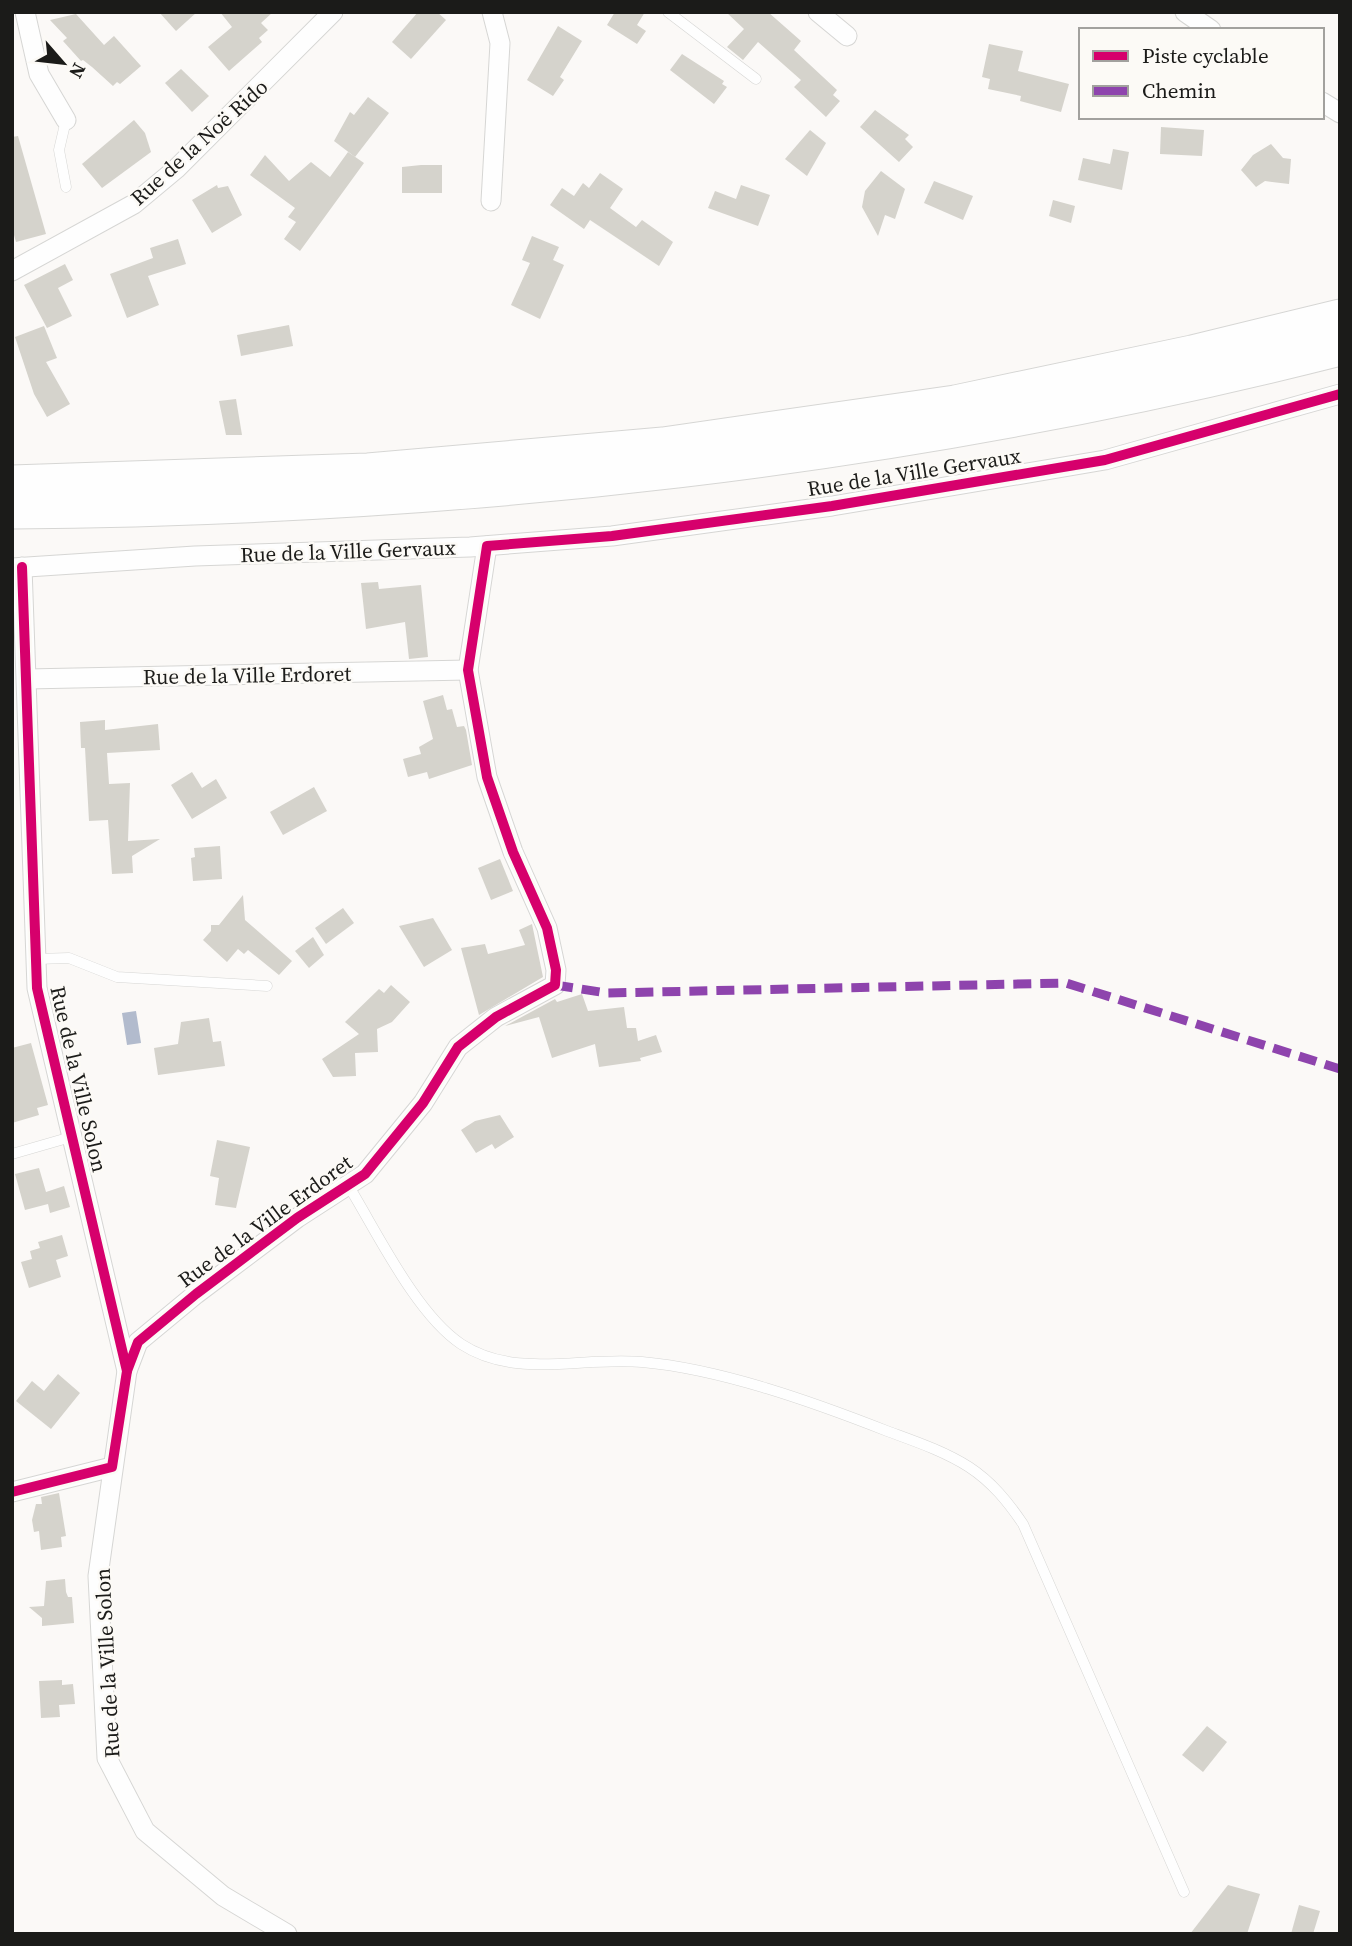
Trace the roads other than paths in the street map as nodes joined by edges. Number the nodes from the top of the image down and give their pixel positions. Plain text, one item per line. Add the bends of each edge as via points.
1 (24, 12) edge
2 (334, 12) edge
3 (492, 12) edge
4 (668, 12) edge
5 (818, 12) edge
6 (1185, 12) edge
7 (1208, 28) edge
8 (846, 36) dead end
9 (756, 79) dead end
10 (1324, 103) edge
11 (1340, 113) edge
12 (66, 120) joint
13 (66, 187) dead end
14 (491, 201) dead end
15 (12, 271) edge
16 (1340, 316) edge
17 (1340, 349) edge
18 (1340, 394) edge
19 (12, 482) edge
20 (12, 512) edge
21 (486, 546) junction
22 (17, 568) edge
23 (468, 670) junction
24 (27, 679) junction
25 (36, 958) junction
26 (267, 986) dead end
27 (71, 1137) junction
28 (12, 1154) edge
29 (348, 1185) junction
30 (127, 1371) junction
31 (113, 1467) junction
32 (12, 1492) edge
33 (1184, 1892) dead end
34 (287, 1934) edge

1 - 12 street via 39,74
2 - 15 street, Rue de la Noë Rido via 176,169 134,204
3 - 14 street via 500,43
4 - 9 lane
5 - 8 street
6 - 7 street
10 - 11 street
12 - 13 lane via 59,150
16 - 19 highway via 955,402 663,444 368,470
17 - 20 highway via 1126,399 759,462 415,498 146,511
18 - 21 street, Rue de la Ville Gervaux via 1105,460 832,506 612,536
21 - 22 street, Rue de la Ville Gervaux via 195,556
21 - 23 street, Rue de la Ville Erdoret
22 - 24 street, Rue de la Ville Solon
23 - 24 street, Rue de la Ville Erdoret
23 - 29 street, Rue de la Ville Erdoret via 487,777 513,852 547,928 555,985 496,1017 458,1047 423,1103 365,1174
24 - 25 street, Rue de la Ville Solon
25 - 26 lane via 69,958 117,977
25 - 27 street, Rue de la Ville Solon via 37,988
27 - 28 lane
27 - 30 street, Rue de la Ville Solon
29 - 30 street, Rue de la Ville Erdoret via 222,1272 138,1342
29 - 33 lane via 430,1318 461,1344 493,1358 529,1365 642,1362 740,1381 936,1450 989,1482 1010,1504 1029,1536
30 - 31 street, Rue de la Ville Solon
31 - 32 street
31 - 34 street, Rue de la Ville Solon via 98,1576 107,1758 145,1831 223,1896

